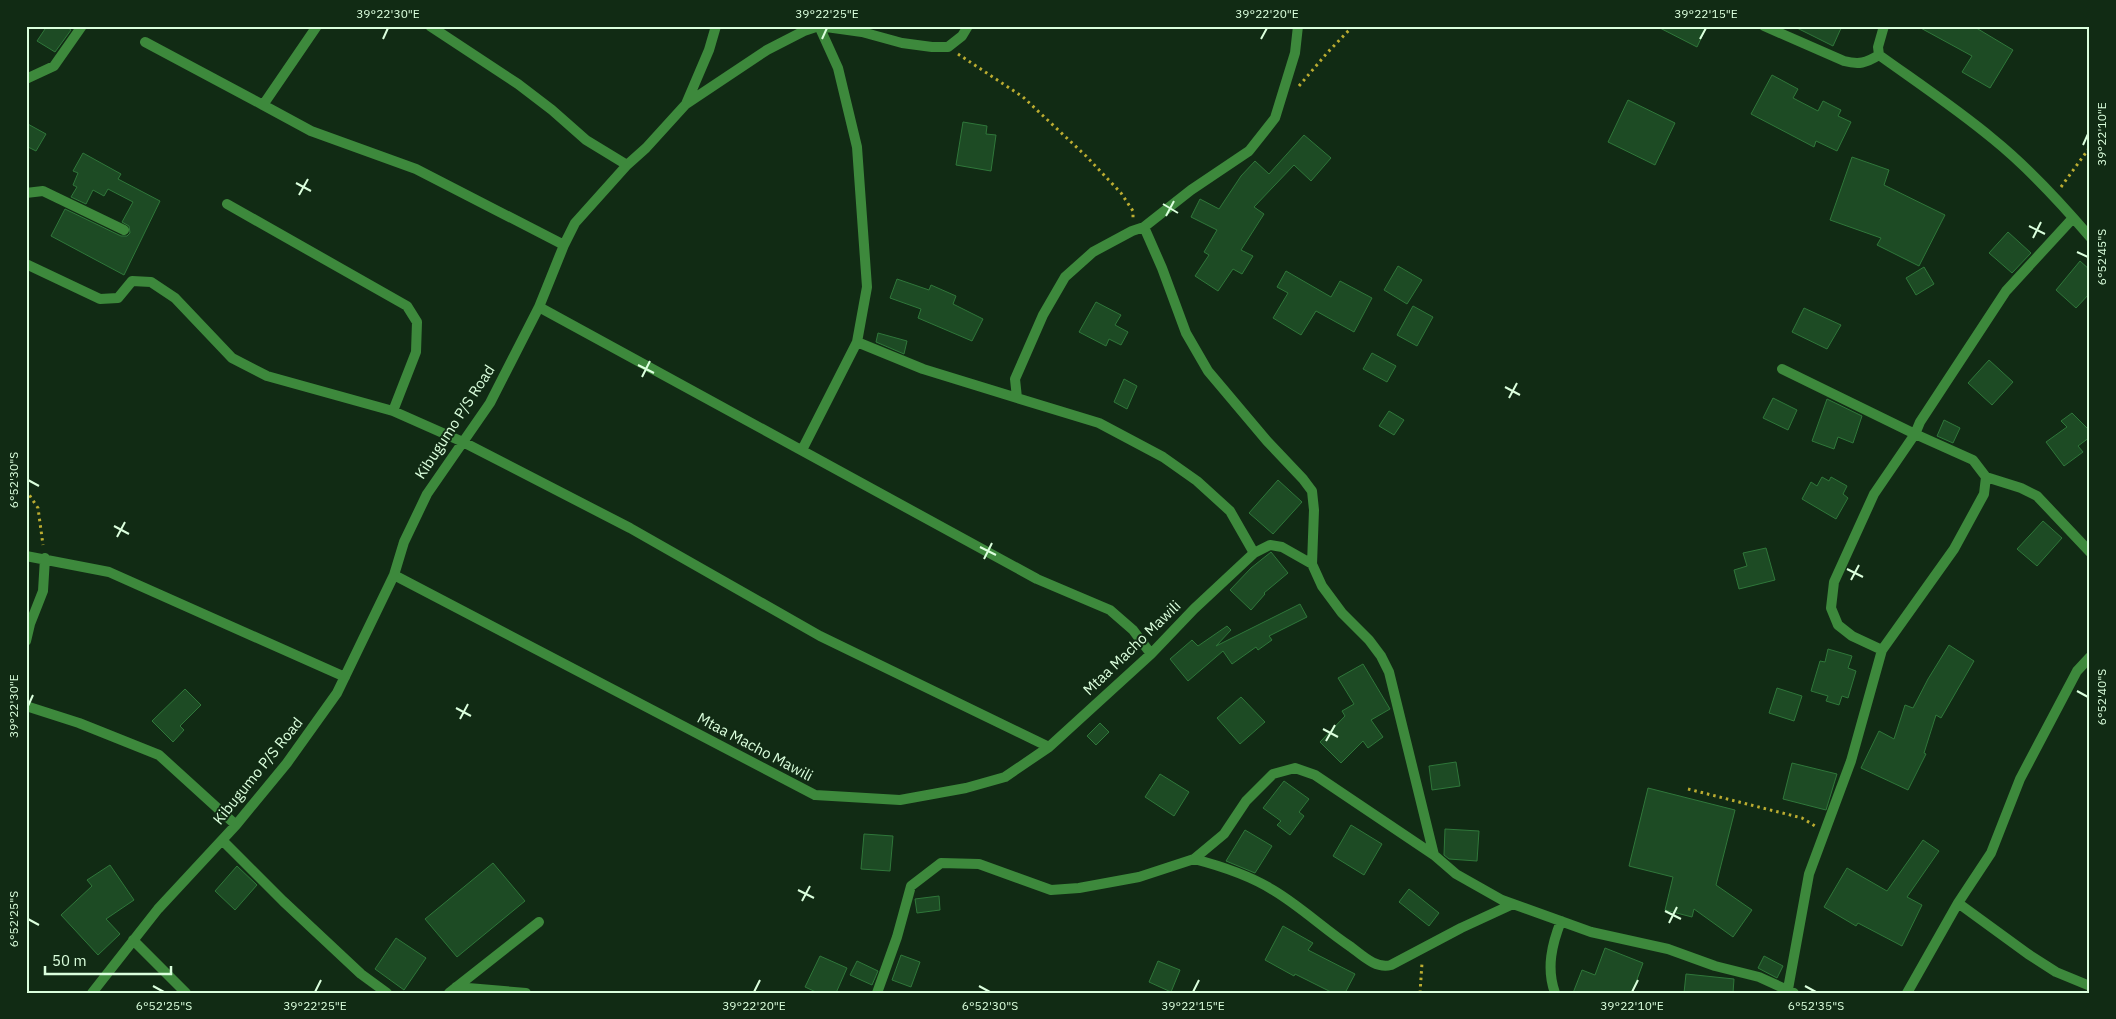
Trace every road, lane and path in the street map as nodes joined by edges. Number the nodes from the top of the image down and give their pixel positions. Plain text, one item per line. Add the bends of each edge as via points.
1 (82, 26) edge
2 (317, 26) edge
3 (430, 26) edge
4 (716, 26) edge
5 (819, 26) edge
6 (968, 26) edge
7 (1298, 26) edge
8 (1353, 26) edge
9 (1764, 26) edge
10 (1884, 26) edge
11 (145, 42) dead end
12 (948, 47) junction
13 (1879, 56) junction
14 (26, 79) edge
15 (1295, 91) dead end
16 (686, 104) junction
17 (263, 105) junction
18 (2090, 147) edge
19 (627, 165) junction
20 (26, 192) edge
21 (2054, 196) junction
22 (227, 204) dead end
23 (2073, 218) junction
24 (1144, 227) junction
25 (124, 230) dead end
26 (1132, 231) junction
27 (2090, 237) edge
28 (564, 245) junction
29 (26, 264) edge
30 (539, 307) junction
31 (857, 342) junction
32 (1782, 370) dead end
33 (1017, 398) junction
34 (393, 411) junction
35 (1915, 434) junction
36 (463, 442) junction
37 (802, 450) junction
38 (1986, 477) junction
39 (26, 490) edge
40 (2090, 552) edge
41 (1254, 553) junction
42 (26, 556) edge
43 (45, 558) junction
44 (1312, 564) junction
45 (394, 575) junction
46 (26, 641) edge
47 (1882, 650) junction
48 (1150, 654) junction
49 (2090, 657) edge
50 (345, 677) junction
51 (26, 706) edge
52 (1049, 747) junction
53 (1688, 789) dead end
54 (236, 825) junction
55 (1824, 832) junction
56 (222, 840) junction
57 (1434, 855) junction
58 (1194, 859) junction
59 (1958, 903) junction
60 (1513, 904) junction
61 (1561, 921) junction
62 (539, 922) dead end
63 (134, 940) junction
64 (1424, 947) junction
65 (2090, 986) edge
66 (452, 990) edge
67 (1791, 991) edge
68 (92, 993) edge
69 (186, 993) edge
70 (387, 993) edge
71 (526, 993) edge
72 (877, 993) edge
73 (1420, 993) edge
74 (1555, 993) edge
75 (1907, 993) edge

1 - 14 street via 54,66
2 - 17 street
3 - 19 street via 518,84 586,140
4 - 16 street
5 - 12 street, Kibugumo P/S Road via 862,32 902,43
5 - 16 street, Kibugumo P/S Road via 804,30 767,50
5 - 31 street via 838,68 857,147 867,287
6 - 12 street via 962,36
7 - 24 street via 1295,53 1275,118 1248,151
8 - 15 path
9 - 13 street via 1850,62 1866,63
10 - 13 street
11 - 17 street
12 - 26 path via 1024,97 1086,156 1122,193 1133,210
13 - 21 street via 1994,139
16 - 19 street, Kibugumo P/S Road
17 - 28 street via 311,131 416,169
18 - 21 path
19 - 28 street, Kibugumo P/S Road via 575,223
20 - 25 street via 43,191
21 - 23 street
22 - 34 street via 406,306 416,322 416,352
23 - 27 street
23 - 35 street via 2006,291
24 - 26 street
24 - 44 street via 1186,333 1208,371 1312,491
26 - 33 street via 1093,252 1065,277 1043,315 1015,379
28 - 30 street, Kibugumo P/S Road
29 - 34 street via 100,299 118,298 132,281 151,282 175,298 232,358 267,376
30 - 36 street, Kibugumo P/S Road via 490,403
30 - 37 street
31 - 33 street via 923,369
31 - 37 street
32 - 35 street
33 - 41 street via 1099,423 1163,457 1197,481 1230,511
34 - 36 street
35 - 38 street via 1973,460
35 - 47 street via 1874,494 1834,582 1831,608 1838,625 1852,636
36 - 45 street, Kibugumo P/S Road via 427,494 404,542
36 - 52 street via 621,524 820,636
37 - 48 street via 1036,579 1110,610 1133,630
38 - 40 street via 2036,496
38 - 47 street via 1984,494 1954,549
39 - 43 path via 38,508
41 - 44 street, Mtaa Macho Mawili via 1270,545 1282,547
41 - 48 street, Mtaa Macho Mawili
42 - 43 street
43 - 46 street via 43,591
43 - 50 street via 109,572
44 - 57 street via 1322,586 1342,613 1369,640 1389,672
45 - 50 street, Kibugumo P/S Road
45 - 52 street, Mtaa Macho Mawili via 815,795 900,800 966,788 1005,777
47 - 55 street via 1850,761
48 - 52 street, Mtaa Macho Mawili
49 - 59 street via 2077,671 2020,779 1990,853
50 - 54 street, Kibugumo P/S Road via 287,763
51 - 54 street via 158,755
53 - 55 path via 1802,818
54 - 56 street, Kibugumo P/S Road
55 - 67 street via 1809,874
56 - 63 street, Kibugumo P/S Road
56 - 70 street via 361,974
57 - 58 street via 1315,775 1295,768 1273,774 1246,801 1224,834
57 - 60 street via 1480,889
58 - 64 street via 1224,866 1272,889 1375,964 1391,965
58 - 72 street via 1139,877 1051,890 979,864 940,863 911,886
59 - 65 street via 2056,972
59 - 75 street
60 - 61 street
60 - 64 street
61 - 67 street via 1608,936 1668,949 1759,977
61 - 74 street via 1551,947
62 - 66 street
63 - 68 street, Kibugumo P/S Road
63 - 69 street
64 - 73 path
66 - 71 street

